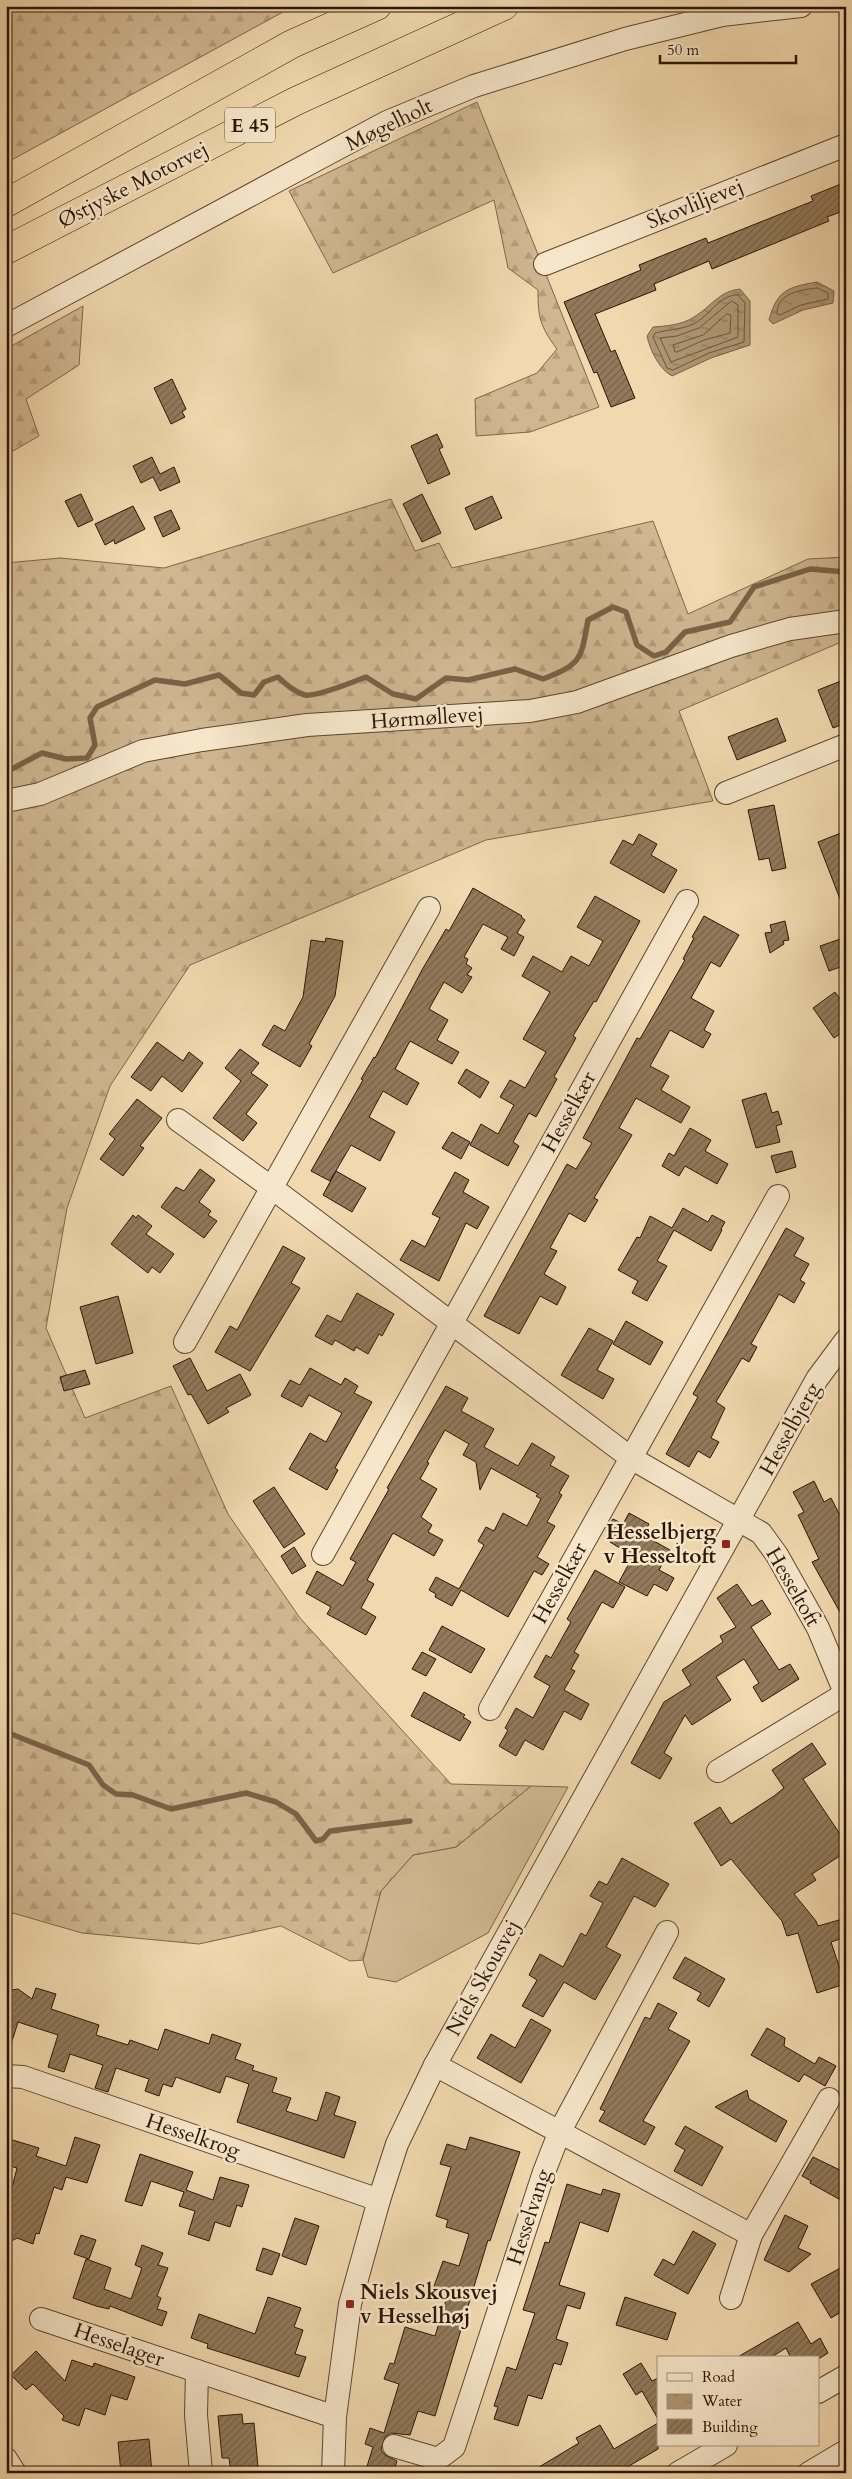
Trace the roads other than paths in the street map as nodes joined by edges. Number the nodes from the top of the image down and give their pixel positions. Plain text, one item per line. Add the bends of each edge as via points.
1 (341, 6) edge
2 (377, 6) edge
3 (802, 6) edge
4 (503, 7) edge
5 (292, 44) junction
6 (846, 145) edge
7 (6, 203) edge
8 (6, 250) edge
9 (545, 264) dead end
10 (6, 326) edge
11 (846, 621) edge
12 (846, 745) edge
13 (726, 793) dead end
14 (6, 801) edge
15 (687, 901) dead end
16 (428, 908) dead end
17 (178, 1120) dead end
18 (272, 1188) junction
19 (778, 1196) dead end
20 (451, 1324) junction
21 (846, 1340) edge
22 (185, 1342) dead end
23 (631, 1458) junction
24 (739, 1520) junction
25 (323, 1554) dead end
26 (845, 1695) edge
27 (490, 1709) dead end
28 (718, 1771) dead end
29 (667, 1932) dead end
30 (435, 2065) junction
31 (6, 2076) edge
32 (829, 2099) dead end
33 (560, 2131) junction
34 (379, 2200) junction
35 (750, 2235) junction
36 (730, 2298) dead end
37 (42, 2319) dead end
38 (197, 2371) junction
39 (846, 2376) edge
40 (820, 2391) edge
41 (335, 2418) junction
42 (394, 2446) dead end
43 (724, 2446) edge
44 (846, 2451) edge
45 (6, 2459) edge
46 (683, 2472) edge
47 (14, 2473) edge
48 (201, 2473) edge
49 (333, 2473) edge
50 (809, 2473) edge

1 - 5 highway via 322,16
2 - 5 highway, Østjyske Motorvej / E 45
3 - 10 street, Møgelholt via 722,15 625,39 474,86 387,122
4 - 8 highway, Østjyske Motorvej / E 45 via 296,102
5 - 7 highway, Østjyske Motorvej / E 45
6 - 9 street, Skovliljevej
11 - 14 street, Hørmøllevej via 790,629 731,646 577,702 530,711 307,725 202,740 143,752 40,794
12 - 13 street
15 - 20 street, Hesselkær
16 - 18 street
17 - 18 street
18 - 20 street
18 - 22 street
19 - 23 street, Hesselkær
20 - 23 street
20 - 25 street, Hesselkær
21 - 24 street, Hesselbjerg via 817,1379
23 - 24 street
23 - 27 street, Hesselkær
24 - 26 street, Hesseltoft via 761,1533 777,1555 818,1628
24 - 30 street, Niels Skousvej
26 - 28 street, Hesseltoft
29 - 33 street, Hesselvang
30 - 33 street
30 - 34 street, Niels Skousvej via 397,2144
31 - 34 street, Hesselkrog via 23,2077
32 - 35 street
33 - 35 street
33 - 42 street, Hesselvang via 454,2447 438,2459
34 - 41 street, Niels Skousvej via 350,2304
35 - 36 street
37 - 38 street, Hesselager
38 - 41 street, Hesselager
38 - 48 street via 196,2415
39 - 40 street
41 - 49 street, Niels Skousvej
43 - 46 street
44 - 50 street
45 - 47 street

